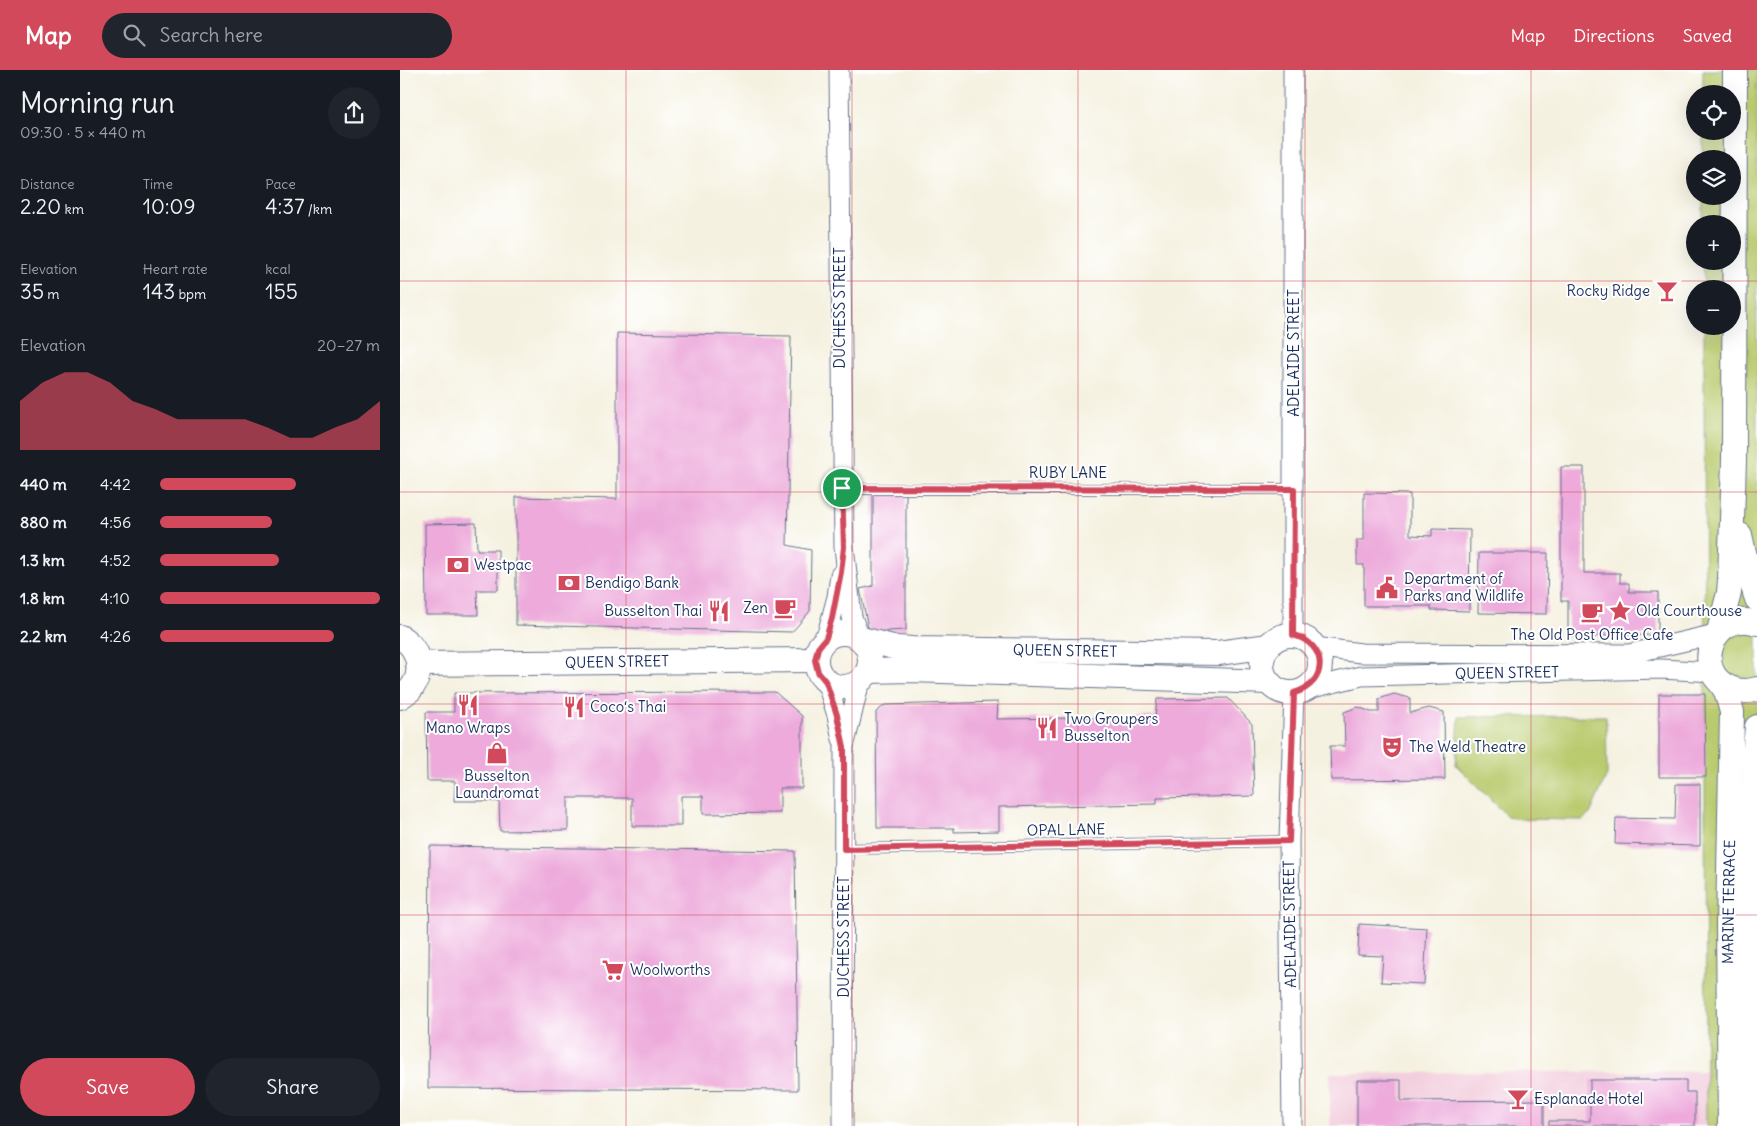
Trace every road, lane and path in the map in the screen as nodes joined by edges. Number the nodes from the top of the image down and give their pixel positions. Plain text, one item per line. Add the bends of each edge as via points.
1 (839, 70) edge
2 (1293, 70) edge
3 (1736, 72) edge
4 (1734, 461) junction
5 (842, 488) junction
6 (1294, 489) junction
7 (844, 547) junction
8 (1757, 599) edge
9 (1757, 623) edge
10 (1718, 633) junction
11 (1293, 635) junction
12 (400, 637) edge
13 (826, 638) junction
14 (861, 639) junction
15 (1268, 646) junction
16 (1314, 647) junction
17 (815, 660) junction
18 (418, 664) junction
19 (864, 676) junction
20 (1716, 677) junction
21 (826, 682) junction
22 (1269, 682) junction
23 (1757, 689) edge
24 (1299, 692) junction
25 (400, 697) edge
26 (1757, 727) edge
27 (844, 747) junction
28 (1289, 841) junction
29 (844, 849) junction
30 (843, 1126) edge
31 (1292, 1126) edge
32 (1730, 1126) edge
33 (1752, 1126) edge

1 - 5 street, DUCHESS STREET
2 - 6 street, ADELAIDE STREET
3 - 4 street
4 - 8 street via 1740,536
4 - 10 street via 1729,593
5 - 6 lane, RUBY LANE
5 - 7 street, DUCHESS STREET
6 - 11 street, ADELAIDE STREET
7 - 13 street, DUCHESS STREET via 837,597
7 - 14 street, DUCHESS STREET via 852,617
9 - 10 street via 1734,622
10 - 16 street, QUEEN STREET via 1629,654 1361,653
10 - 20 street, MARINE TERRACE via 1709,653
11 - 15 street via 1276,639
11 - 16 street
12 - 18 street via 412,647
13 - 14 street via 837,632
13 - 17 street via 818,648
14 - 15 street, QUEEN STREET via 912,649 1218,654
14 - 19 street via 871,660
15 - 22 street via 1263,669
16 - 24 street via 1319,656 1319,672 1314,681
17 - 18 street, QUEEN STREET
17 - 21 street via 818,672
18 - 25 street via 416,680
19 - 21 street via 850,686 838,687
19 - 22 street, QUEEN STREET via 911,670
19 - 27 street, DUCHESS STREET
20 - 23 street via 1736,690
20 - 24 street, QUEEN STREET via 1662,669 1361,676
20 - 32 street, MARINE TERRACE via 1726,692 1732,712 1728,926
21 - 27 street, DUCHESS STREET
22 - 24 street via 1280,691
24 - 28 street, ADELAIDE STREET
26 - 33 street, MARINE TERRACE via 1750,930
27 - 29 street, DUCHESS STREET
28 - 29 lane, OPAL LANE
28 - 31 street, ADELAIDE STREET
29 - 30 street, DUCHESS STREET

